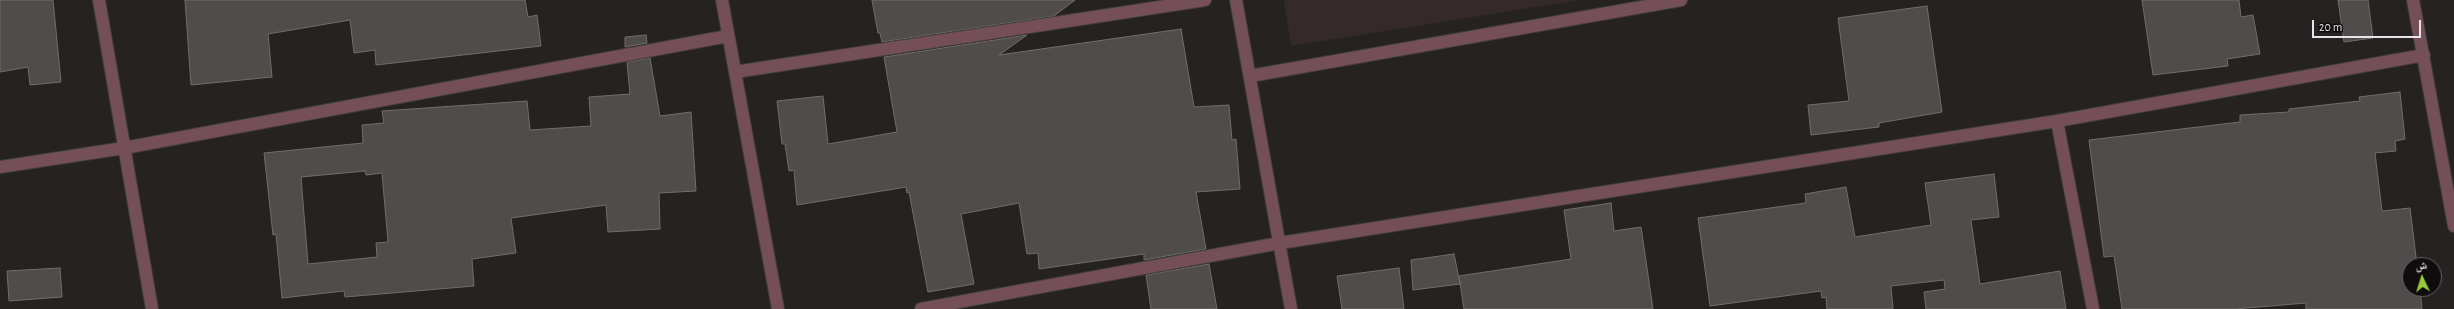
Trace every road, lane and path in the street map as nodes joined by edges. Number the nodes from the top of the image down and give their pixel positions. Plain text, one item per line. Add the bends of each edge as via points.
1 (98, 0) edge
2 (722, 0) edge
3 (1205, 0) edge
4 (1236, 0) edge
5 (1681, 0) edge
6 (2413, 0) edge
7 (728, 36) junction
8 (2424, 54) junction
9 (735, 72) junction
10 (1250, 76) junction
11 (2057, 121) junction
12 (124, 148) junction
13 (0, 168) edge
14 (2452, 207) edge
15 (2454, 226) edge
16 (1280, 243) junction
17 (152, 309) edge
18 (777, 309) edge
19 (921, 309) edge
20 (1291, 309) edge
21 (2093, 309) edge

1 - 12 street
2 - 7 street
3 - 9 street
4 - 10 street
5 - 10 street
6 - 8 street
7 - 9 street
7 - 12 street
8 - 11 street
8 - 14 street
9 - 18 street
10 - 16 street
11 - 16 street
11 - 21 street
12 - 13 street
12 - 17 street
14 - 15 street
16 - 19 street
16 - 20 street

